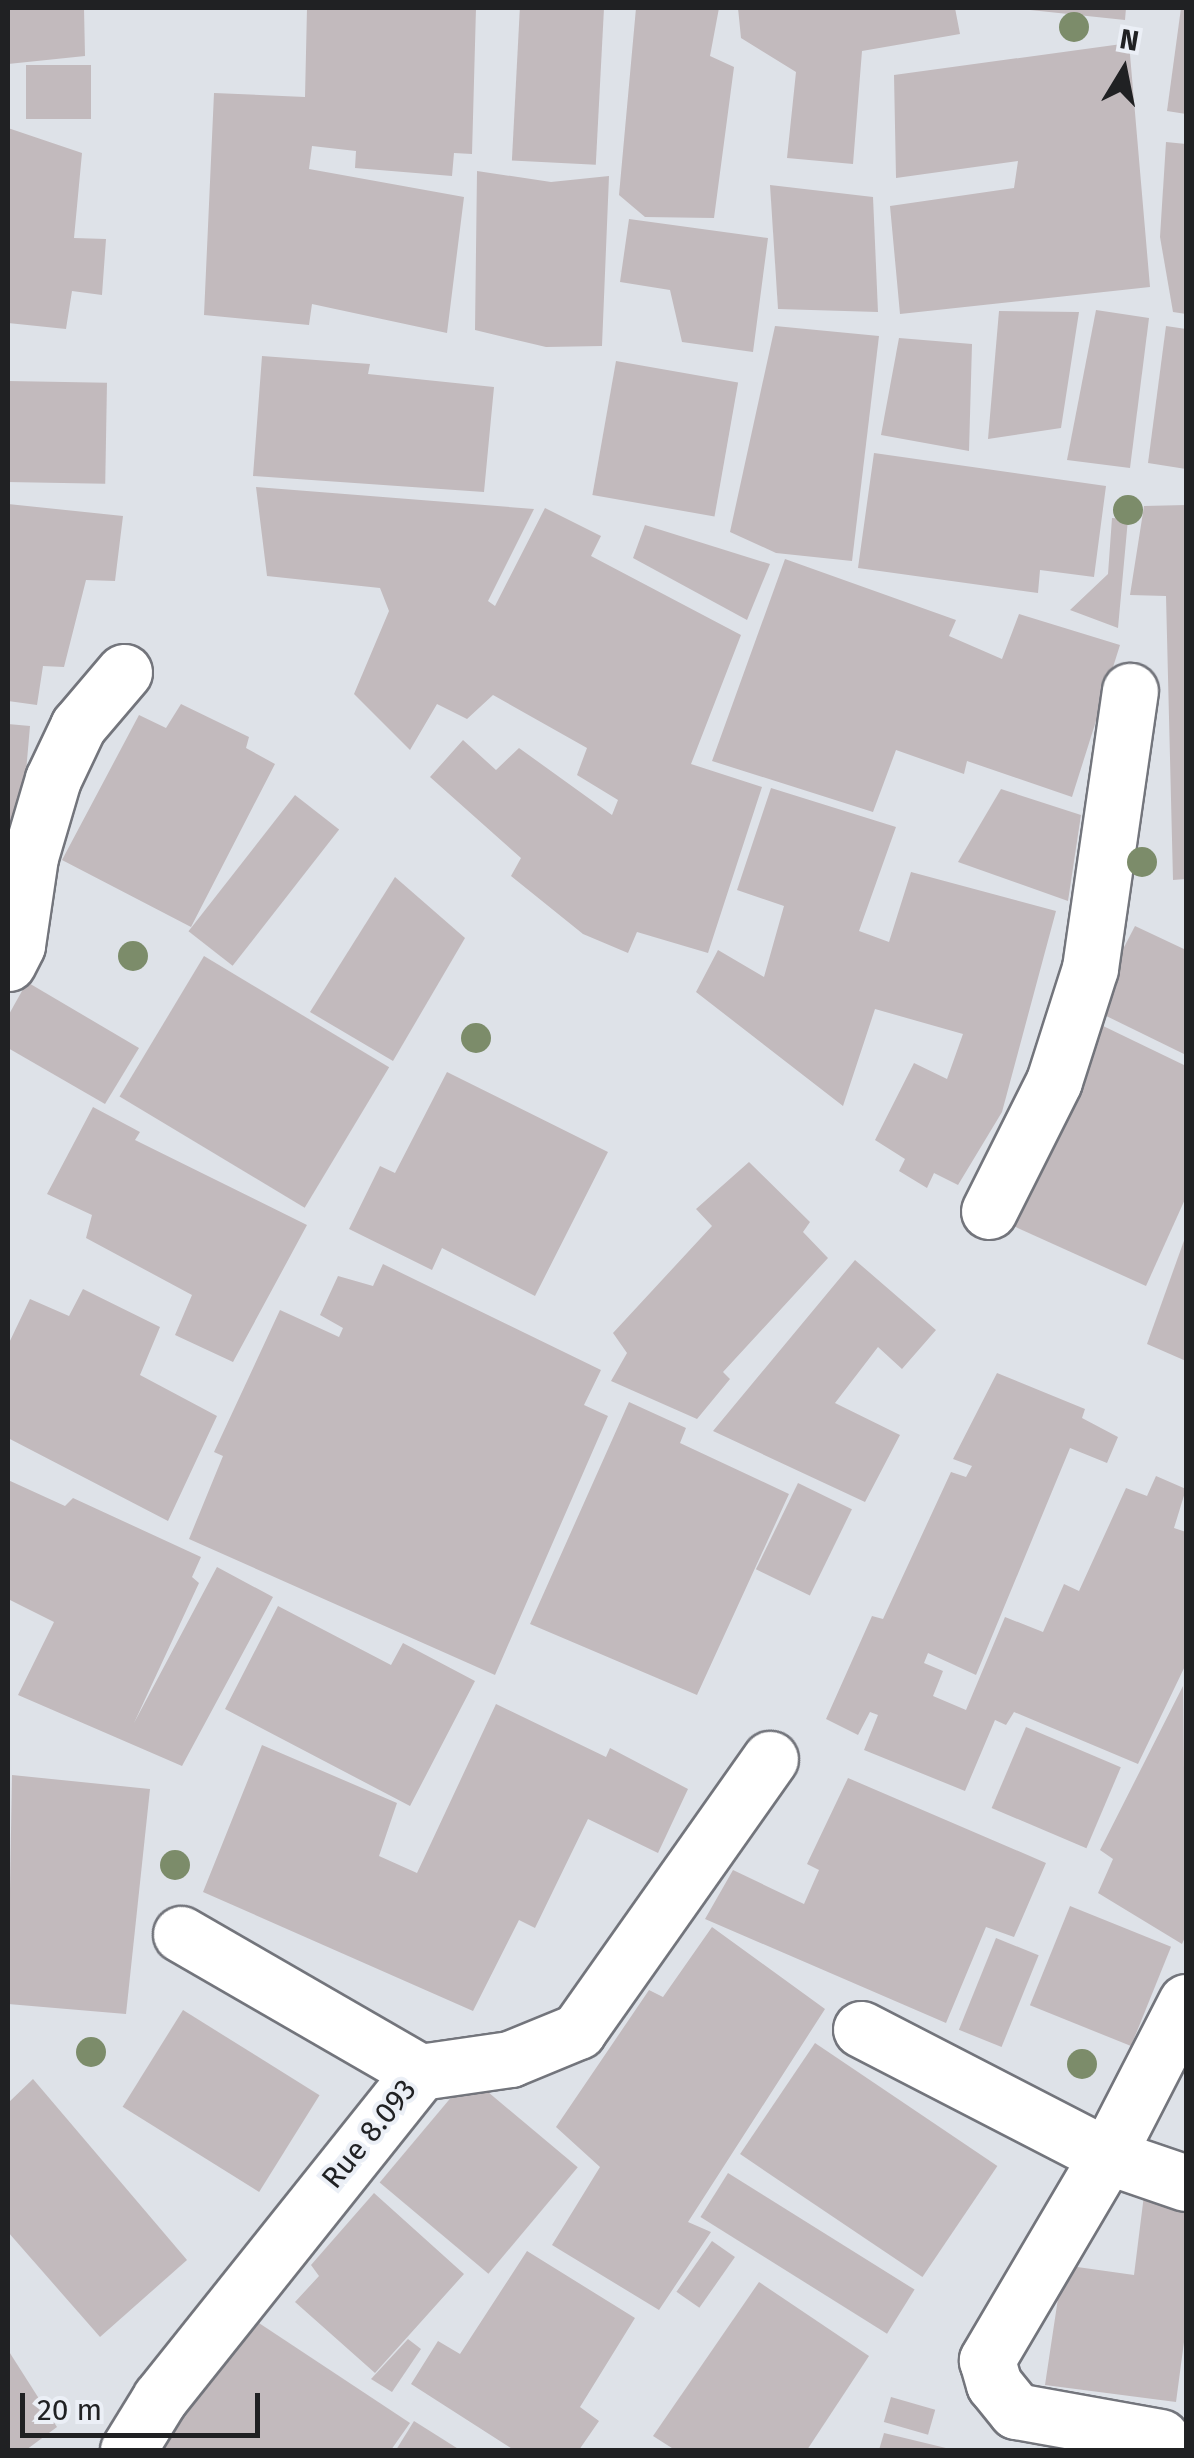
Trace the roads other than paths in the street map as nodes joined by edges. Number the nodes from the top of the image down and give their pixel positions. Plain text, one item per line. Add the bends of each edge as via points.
1 (124, 672) dead end
2 (1130, 692) dead end
3 (8, 964) edge
4 (988, 1211) dead end
5 (770, 1759) dead end
6 (181, 1934) dead end
7 (1186, 2002) edge
8 (860, 2029) dead end
9 (420, 2072) junction
10 (1107, 2156) junction
11 (1186, 2182) edge
12 (1160, 2438) dead end
13 (128, 2450) edge

1 - 3 street via 78,726 54,778
2 - 4 street via 1090,968 1054,1080
5 - 9 street, Rue 8.093 via 578,2031 510,2059
6 - 9 street
7 - 10 street
8 - 10 street
9 - 13 street, Rue 8.093 via 160,2398
10 - 11 street
10 - 12 street via 993,2339 987,2360 994,2384 1016,2410

